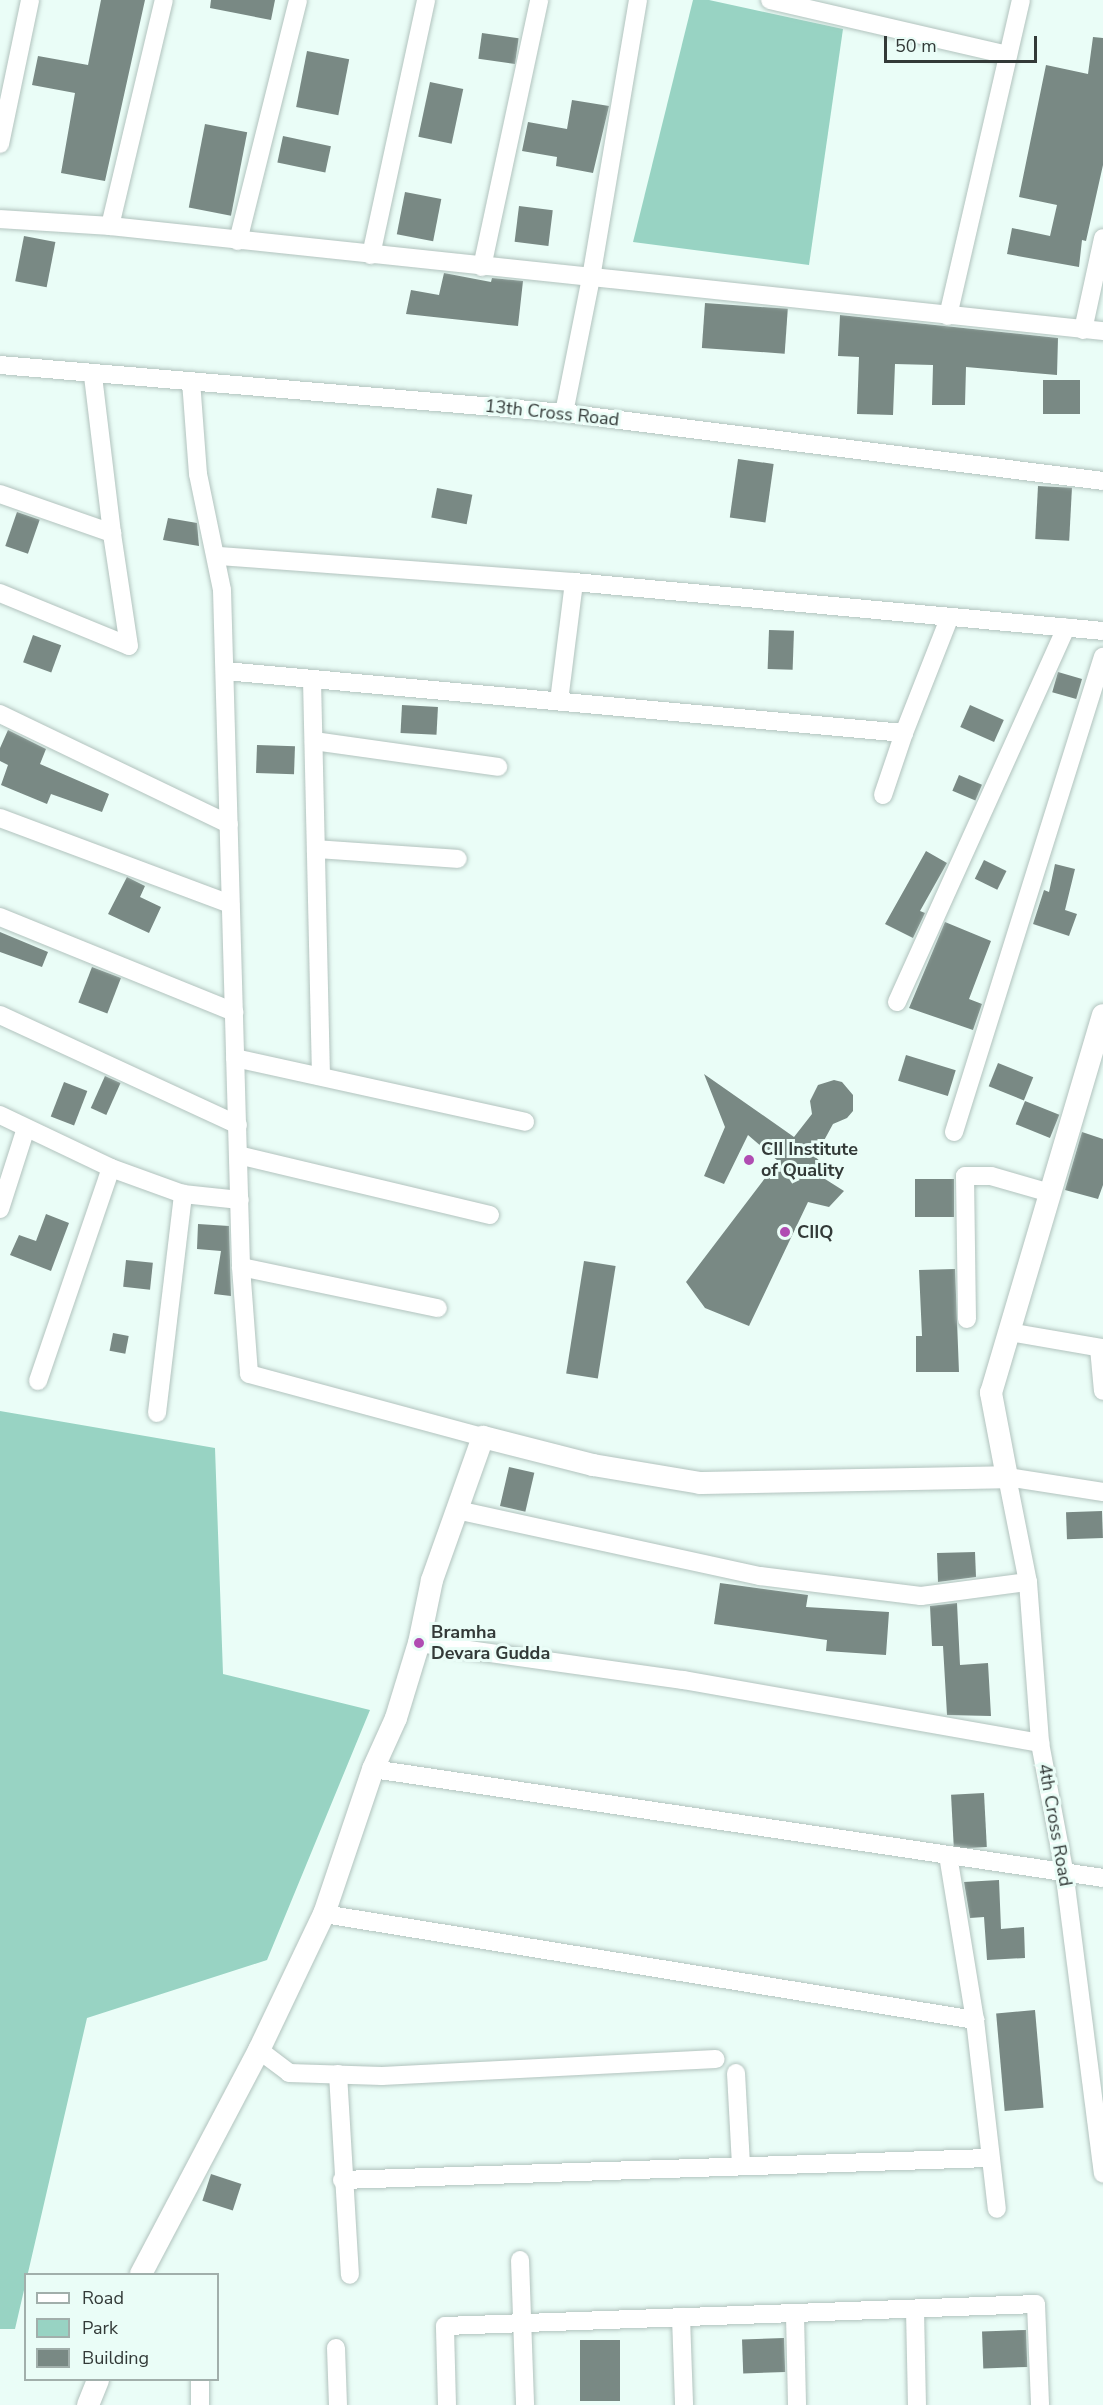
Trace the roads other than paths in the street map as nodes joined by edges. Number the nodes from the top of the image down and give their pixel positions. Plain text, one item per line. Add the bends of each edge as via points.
1 (30, 0) edge
2 (164, 0) edge
3 (298, 0) edge
4 (426, 0) edge
5 (539, 0) edge
6 (638, 0) edge
7 (770, 0) edge
8 (1021, 0) edge
9 (1008, 55) junction
10 (0, 144) edge
11 (0, 219) edge
12 (110, 226) junction
13 (1103, 238) edge
14 (238, 241) junction
15 (371, 255) junction
16 (482, 267) junction
17 (591, 278) junction
18 (948, 316) junction
19 (1083, 330) junction
20 (1103, 331) edge
21 (0, 364) edge
22 (93, 375) junction
23 (191, 381) junction
24 (564, 413) junction
25 (1103, 481) edge
26 (0, 494) edge
27 (112, 532) junction
28 (218, 556) junction
29 (574, 582) junction
30 (0, 593) edge
31 (949, 620) junction
32 (1066, 627) junction
33 (1103, 631) edge
34 (1103, 657) edge
35 (225, 671) junction
36 (312, 680) junction
37 (560, 701) junction
38 (0, 714) edge
39 (904, 733) junction
40 (314, 741) junction
41 (498, 767) dead end
42 (883, 795) dead end
43 (0, 818) edge
44 (229, 824) junction
45 (316, 849) junction
46 (458, 859) dead end
47 (230, 904) junction
48 (0, 917) edge
49 (897, 1002) dead end
50 (234, 1012) junction
51 (0, 1015) edge
52 (1103, 1016) edge
53 (235, 1058) junction
54 (321, 1075) junction
55 (0, 1115) edge
56 (525, 1122) dead end
57 (238, 1125) junction
58 (26, 1128) junction
59 (954, 1132) dead end
60 (238, 1155) junction
61 (111, 1168) junction
62 (1050, 1193) junction
63 (183, 1194) junction
64 (240, 1200) junction
65 (0, 1209) edge
66 (490, 1215) dead end
67 (241, 1267) junction
68 (438, 1308) dead end
69 (967, 1319) dead end
70 (1009, 1332) junction
71 (1101, 1348) edge
72 (38, 1381) dead end
73 (1103, 1391) edge
74 (157, 1413) dead end
75 (483, 1437) junction
76 (1007, 1477) junction
77 (1103, 1492) edge
78 (457, 1510) junction
79 (1028, 1582) junction
80 (419, 1643) junction
81 (1040, 1743) junction
82 (373, 1769) junction
83 (948, 1855) junction
84 (1064, 1870) junction
85 (1103, 1878) edge
86 (324, 1914) junction
87 (975, 2020) junction
88 (259, 2050) junction
89 (716, 2060) dead end
90 (736, 2073) dead end
91 (338, 2074) junction
92 (988, 2158) junction
93 (741, 2166) junction
94 (1103, 2174) edge
95 (342, 2180) junction
96 (997, 2209) dead end
97 (520, 2260) dead end
98 (142, 2273) edge
99 (350, 2275) dead end
100 (915, 2310) junction
101 (795, 2315) junction
102 (681, 2317) junction
103 (521, 2325) junction
104 (336, 2348) dead end
105 (97, 2381) edge
106 (200, 2381) edge
107 (88, 2405) edge
108 (200, 2405) edge
109 (338, 2405) edge
110 (447, 2405) edge
111 (525, 2405) edge
112 (684, 2405) edge
113 (797, 2405) edge
114 (917, 2405) edge
115 (1040, 2405) edge

1 - 10 street
2 - 12 street
3 - 14 street
4 - 15 street
5 - 16 street
6 - 17 street
7 - 9 street
8 - 9 street
9 - 18 street
11 - 12 street
12 - 14 street
13 - 19 street
14 - 15 street
15 - 16 street
16 - 17 street
17 - 18 street
17 - 24 street
18 - 19 street
19 - 20 street
21 - 22 street, 13th Cross Road
22 - 23 street, 13th Cross Road
22 - 27 street
23 - 24 street, 13th Cross Road
23 - 28 street via 198,474
24 - 25 street, 13th Cross Road
26 - 27 street
27 - 30 street via 129,646
28 - 29 street
28 - 35 street
29 - 31 street
29 - 37 street
31 - 32 street
31 - 39 street
32 - 33 street
32 - 49 street
34 - 59 street
35 - 36 street
35 - 44 street
36 - 37 street
36 - 40 street
37 - 39 street
38 - 44 street
39 - 42 street
40 - 41 street
40 - 45 street
43 - 47 street
44 - 47 street
45 - 46 street
45 - 54 street
47 - 50 street
48 - 50 street
50 - 53 street
51 - 57 street
52 - 62 street
53 - 54 street
53 - 57 street
54 - 56 street
55 - 58 street
57 - 60 street
58 - 61 street
58 - 65 street
60 - 64 street
60 - 66 street
61 - 63 street
61 - 72 street
62 - 69 street via 992,1176 965,1176
62 - 70 street
63 - 64 street
63 - 74 street
64 - 67 street
67 - 68 street
67 - 75 street via 249,1374
70 - 71 street
70 - 76 street via 991,1393
71 - 73 street
75 - 76 street via 593,1465 699,1483
75 - 78 street
76 - 77 street
76 - 79 street, 4th Cross Road
78 - 79 street via 760,1576 921,1596
78 - 80 street via 432,1580
79 - 81 street, 4th Cross Road
80 - 81 street via 683,1680
80 - 82 street via 396,1718
81 - 84 street, 4th Cross Road
82 - 83 street
82 - 86 street
83 - 84 street
83 - 87 street
84 - 85 street
84 - 94 street, 4th Cross Road
86 - 87 street
86 - 88 street
87 - 92 street
88 - 91 street via 289,2073
88 - 98 street
89 - 91 street via 382,2076
90 - 93 street
91 - 95 street
92 - 93 street
92 - 96 street
93 - 95 street
95 - 99 street
97 - 103 street
100 - 101 street
100 - 114 street
100 - 115 street via 1036,2304
101 - 102 street
101 - 113 street
102 - 103 street
102 - 112 street
103 - 110 street via 445,2326
103 - 111 street
104 - 109 street
105 - 107 street
106 - 108 street

